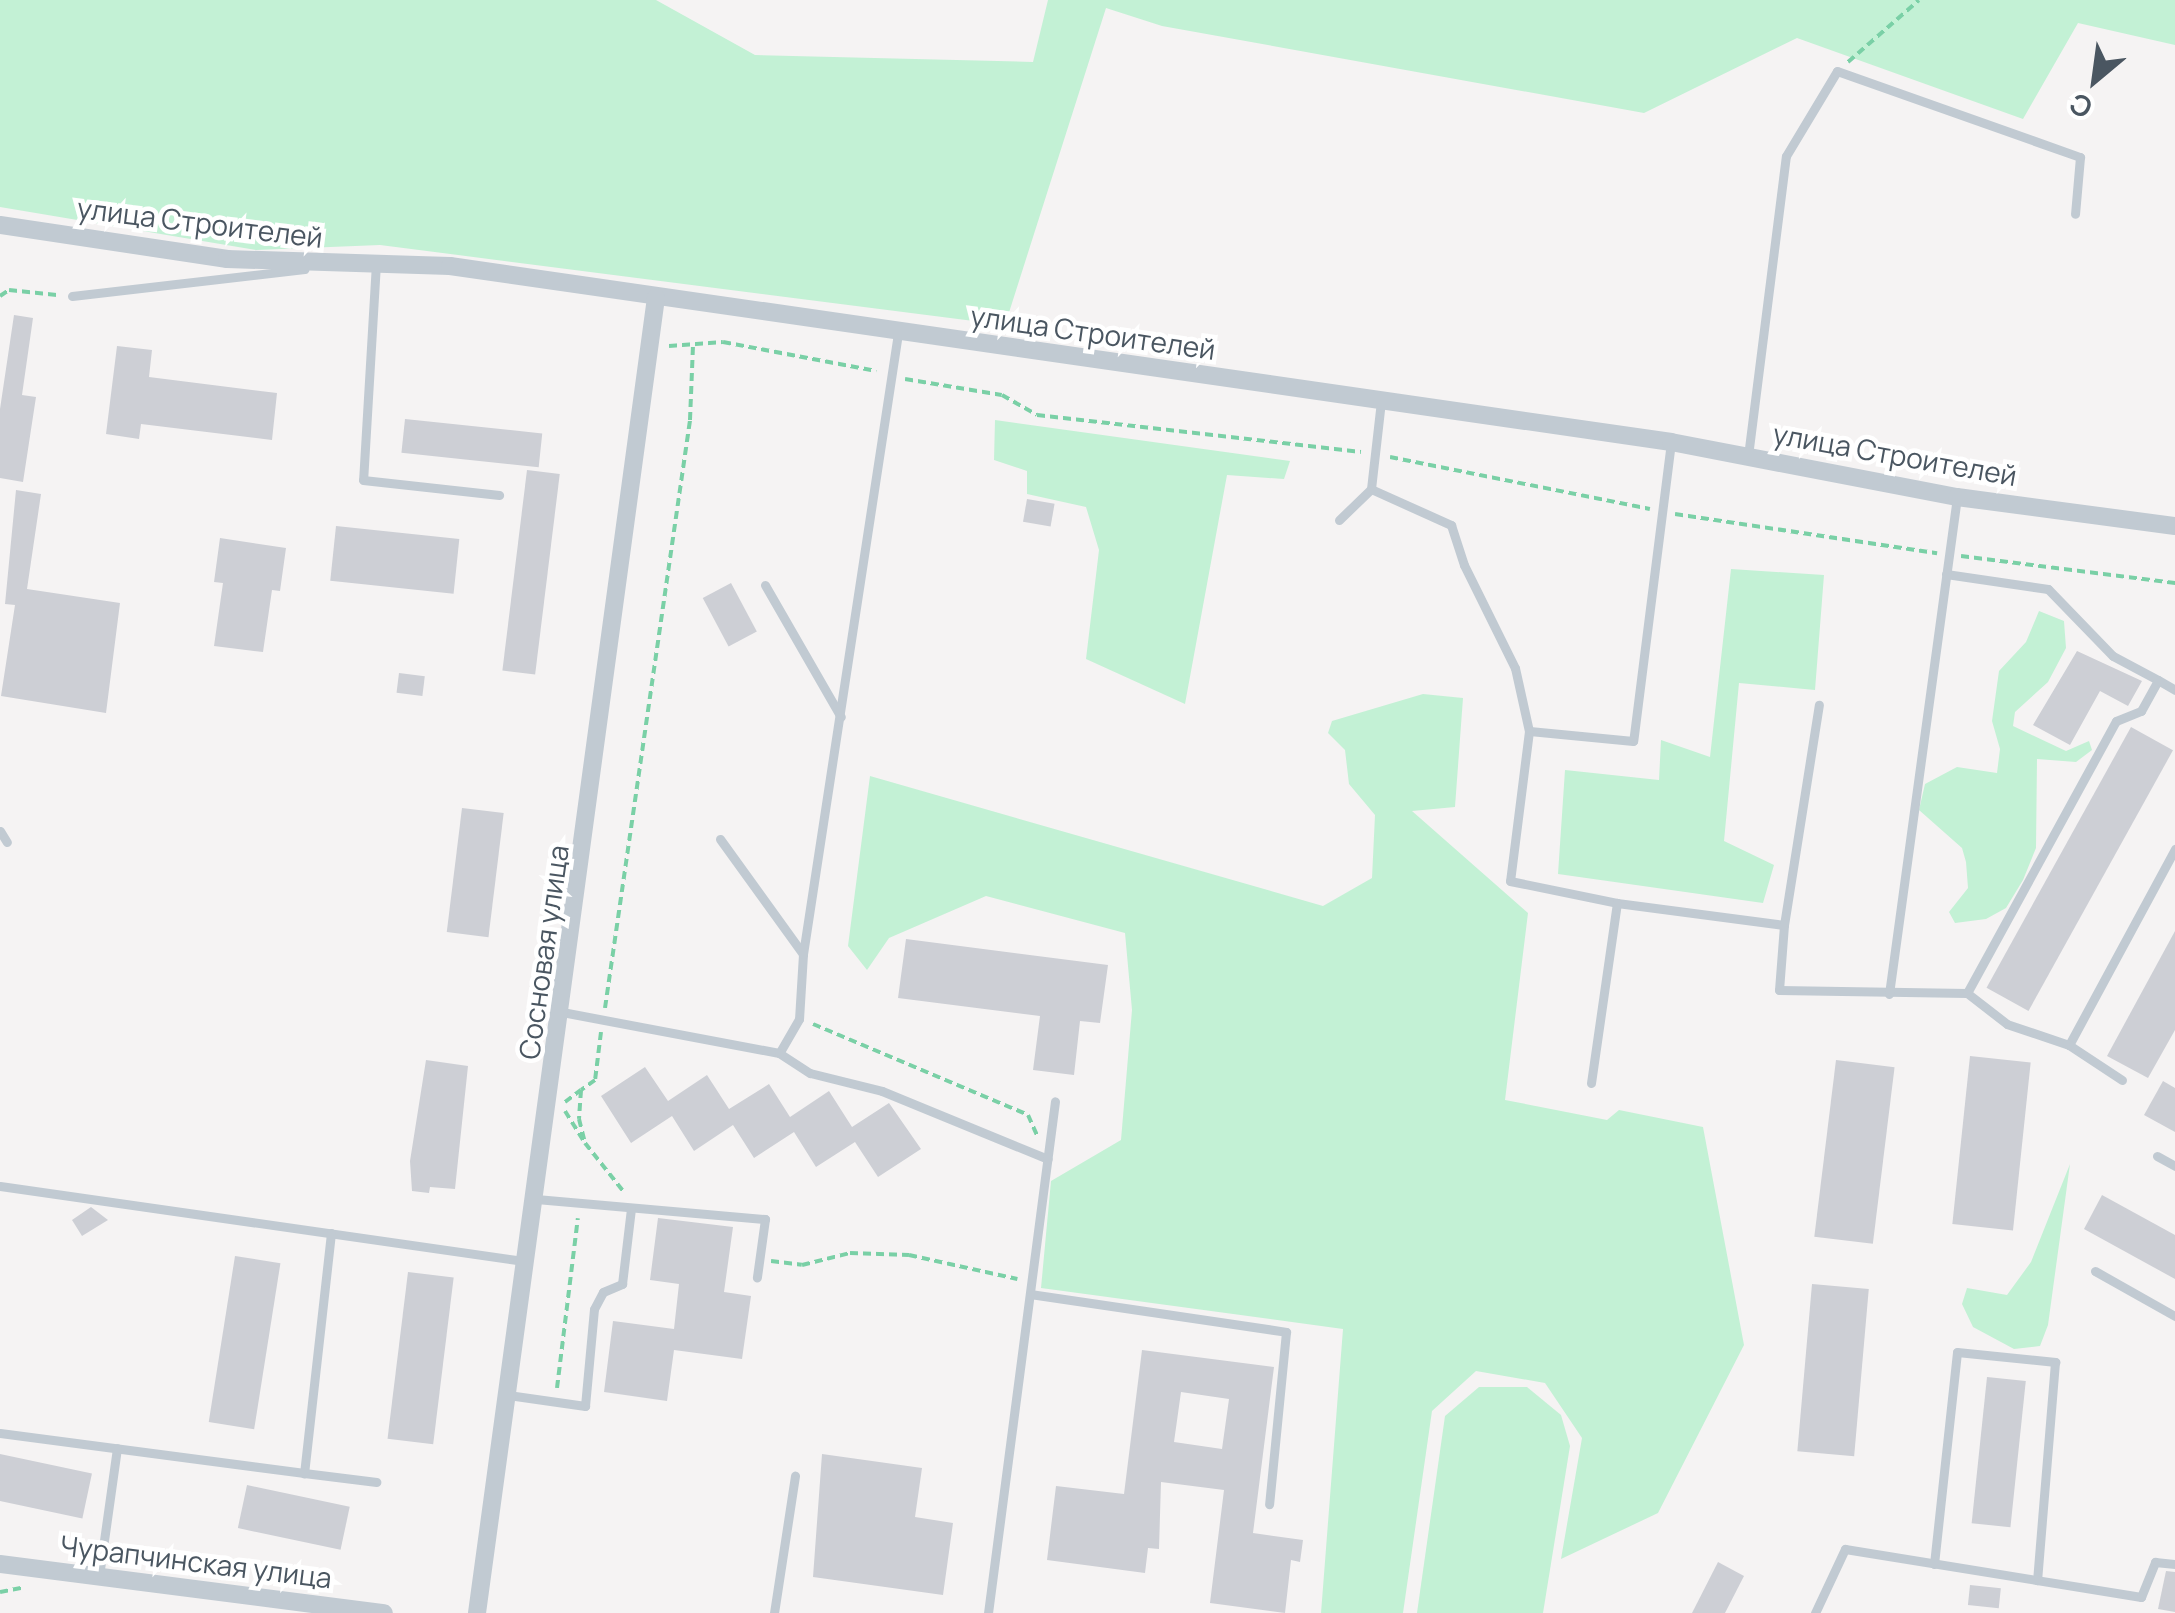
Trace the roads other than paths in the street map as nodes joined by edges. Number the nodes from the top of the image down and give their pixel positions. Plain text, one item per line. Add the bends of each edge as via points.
1 (2075, 214) dead end
2 (0, 225) edge
3 (376, 263) junction
4 (332, 266) junction
5 (72, 296) road end
6 (656, 298) junction
7 (898, 332) junction
8 (1381, 401) junction
9 (1671, 442) junction
10 (1748, 456) junction
11 (1371, 489) junction
12 (499, 495) dead end
13 (1957, 497) junction
14 (1338, 520) dead end
15 (2175, 526) edge
16 (1946, 574) junction
17 (765, 585) dead end
18 (2158, 680) junction
19 (2175, 690) edge
20 (1818, 704) dead end
21 (841, 718) junction
22 (1529, 731) junction
23 (0, 831) edge
24 (720, 838) dead end
25 (6, 842) dead end
26 (2175, 849) edge
27 (1616, 903) junction
28 (1784, 925) junction
29 (802, 954) junction
30 (1967, 993) junction
31 (1889, 994) junction
32 (562, 1012) junction
33 (2069, 1045) junction
34 (780, 1053) junction
35 (2122, 1080) dead end
36 (1591, 1083) dead end
37 (1054, 1101) dead end
38 (2158, 1156) dead end
39 (1048, 1160) junction
40 (2175, 1166) edge
41 (0, 1186) edge
42 (536, 1199) junction
43 (631, 1209) junction
44 (331, 1234) junction
45 (527, 1262) junction
46 (2095, 1272) dead end
47 (757, 1277) dead end
48 (1030, 1294) junction
49 (2175, 1316) edge
50 (508, 1395) junction
51 (0, 1433) edge
52 (116, 1448) junction
53 (304, 1473) junction
54 (795, 1476) dead end
55 (376, 1482) dead end
56 (1268, 1504) dead end
57 (0, 1564) edge
58 (1934, 1564) junction
59 (2175, 1564) edge
60 (99, 1576) junction
61 (2037, 1580) junction
62 (384, 1613) edge
63 (477, 1613) edge
64 (774, 1613) edge
65 (988, 1613) edge
66 (1814, 1613) edge

1 - 10 lane via 2080,157 1837,72 1786,156
2 - 4 street, улица Строителей via 227,259
3 - 4 street, улица Строителей
3 - 6 street, улица Строителей via 450,266
3 - 12 lane via 362,480
4 - 5 lane
6 - 7 street, улица Строителей
6 - 32 street, Сосновая улица
7 - 8 street, улица Строителей
7 - 21 lane
8 - 9 street, улица Строителей
8 - 11 lane
9 - 10 street, улица Строителей
9 - 22 lane via 1633,741
10 - 13 street, улица Строителей
11 - 14 lane
11 - 22 lane via 1452,525 1464,565 1515,668
13 - 15 street, улица Строителей
13 - 16 lane
16 - 18 lane via 2048,589 2113,656
16 - 31 lane
17 - 21 lane
18 - 19 lane
18 - 30 lane via 2141,711 2116,721
20 - 28 lane
21 - 29 lane
22 - 27 lane via 1510,880
23 - 25 lane
24 - 29 lane
26 - 33 lane
27 - 28 lane
27 - 36 lane
28 - 31 lane via 1779,990
29 - 34 lane via 799,1019
30 - 31 lane
30 - 33 lane via 2007,1024
32 - 34 lane
32 - 42 street, Сосновая улица
33 - 35 lane
34 - 39 lane via 810,1073 882,1090
37 - 39 lane
38 - 40 lane
39 - 48 lane
41 - 44 lane
42 - 43 lane
42 - 45 street, Сосновая улица
43 - 47 lane via 664,1205 765,1219
43 - 50 lane via 622,1284 602,1292 594,1309 585,1406
44 - 45 lane
44 - 53 lane
45 - 50 street, Сосновая улица
46 - 49 lane
48 - 56 lane via 1286,1332
48 - 65 lane
50 - 63 street, Сосновая улица
51 - 52 lane
52 - 53 lane
52 - 60 lane
53 - 55 lane
54 - 64 lane
57 - 60 street, Чурапчинская улица
58 - 61 lane
58 - 61 lane via 1957,1352 2055,1362
58 - 66 lane via 1846,1549
59 - 61 lane via 2155,1562 2141,1597
60 - 62 street, Чурапчинская улица

